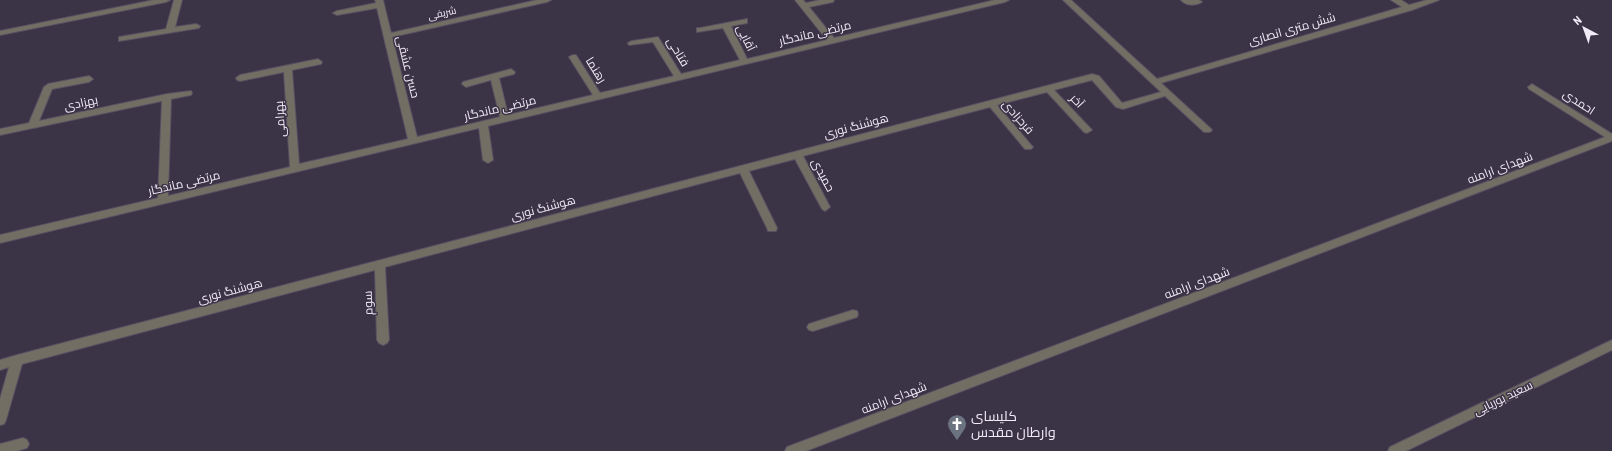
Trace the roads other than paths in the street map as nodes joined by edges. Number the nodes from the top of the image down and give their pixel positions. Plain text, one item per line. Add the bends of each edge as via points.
1 (166, 0) edge
2 (178, 0) edge
3 (547, 0) edge
4 (830, 0) edge
5 (1005, 0) edge
6 (1067, 0) edge
7 (1184, 0) edge
8 (1395, 0) edge
9 (1435, 0) edge
10 (1198, 2) dead end
11 (379, 3) edge
12 (801, 3) edge
13 (1409, 8) junction
14 (337, 13) dead end
15 (744, 21) dead end
16 (726, 25) junction
17 (196, 26) dead end
18 (170, 30) junction
19 (700, 30) dead end
20 (0, 33) edge
21 (388, 36) junction
22 (122, 39) dead end
23 (832, 41) junction
24 (632, 43) dead end
25 (573, 56) dead end
26 (318, 62) dead end
27 (745, 62) junction
28 (288, 68) junction
29 (511, 72) dead end
30 (494, 76) junction
31 (240, 78) dead end
32 (679, 78) junction
33 (89, 79) dead end
34 (1156, 82) junction
35 (466, 84) dead end
36 (1532, 87) dead end
37 (1048, 88) junction
38 (188, 93) dead end
39 (1167, 93) junction
40 (167, 97) junction
41 (598, 97) junction
42 (991, 104) junction
43 (505, 119) junction
44 (483, 124) junction
45 (33, 125) junction
46 (1087, 130) dead end
47 (1207, 130) dead end
48 (0, 132) edge
49 (1612, 138) edge
50 (413, 141) junction
51 (1028, 147) dead end
52 (797, 154) junction
53 (488, 160) dead end
54 (295, 169) junction
55 (743, 169) junction
56 (163, 200) junction
57 (825, 207) dead end
58 (772, 228) dead end
59 (0, 239) edge
60 (380, 265) junction
61 (853, 314) dead end
62 (813, 327) dead end
63 (383, 340) dead end
64 (1612, 345) edge
65 (17, 360) junction
66 (0, 365) edge
67 (0, 420) edge
68 (23, 444) dead end
69 (0, 450) edge
70 (791, 451) edge
71 (1394, 451) edge

1 - 20 street
2 - 18 street
3 - 21 street, شریفی
4 - 12 street
5 - 23 street, مرتضی ماندگار
6 - 34 street
7 - 10 street
8 - 13 street
9 - 13 street, شش متری انصاری
11 - 14 street
11 - 21 street, حسن عشقی
12 - 23 street
13 - 34 street, شش متری انصاری
15 - 16 street
16 - 19 street
16 - 27 street, آقایی
17 - 18 street
18 - 22 street
21 - 50 street, حسن عشقی
23 - 27 street, مرتضی ماندگار
24 - 32 street, فتاحی via 655,38
25 - 41 street, رهنما
26 - 28 street
27 - 32 street, مرتضی ماندگار
28 - 31 street
28 - 54 street, بهرامی
29 - 30 street
30 - 35 street
30 - 43 street
32 - 41 street, مرتضی ماندگار
33 - 45 street via 48,87
34 - 39 street
36 - 49 street, احمدی
37 - 39 street, هوشنگ نوری via 1092,77 1096,78 1123,106
37 - 42 street, هوشنگ نوری
37 - 46 street, آخر
38 - 40 street, بهزادی
39 - 47 street
40 - 45 street, بهزادی
40 - 56 street
41 - 43 street, مرتضی ماندگار
42 - 51 street, فرحزادی
42 - 52 street, هوشنگ نوری
43 - 44 street, مرتضی ماندگار
44 - 50 street, مرتضی ماندگار
44 - 53 street
45 - 48 street, بهزادی
49 - 70 street, شهدای ارامنه
50 - 54 street, مرتضی ماندگار
52 - 55 street, هوشنگ نوری
52 - 57 street, حمیدی
54 - 56 street, مرتضی ماندگار
55 - 58 street
55 - 60 street, هوشنگ نوری
56 - 59 street, مرتضی ماندگار
60 - 63 street, سوم
60 - 65 street, هوشنگ نوری
61 - 62 street
64 - 71 street, سعید بوریایی
65 - 66 street, هوشنگ نوری
65 - 67 street
68 - 69 street

